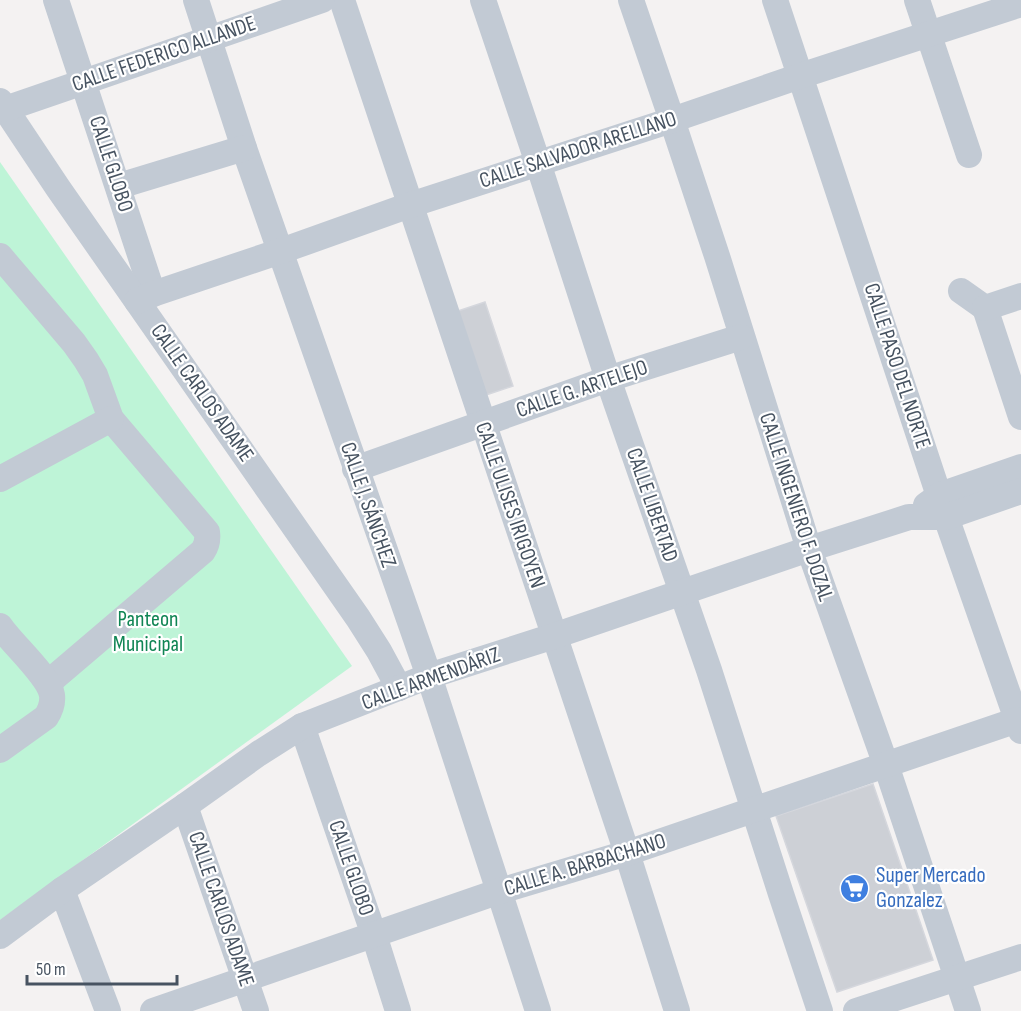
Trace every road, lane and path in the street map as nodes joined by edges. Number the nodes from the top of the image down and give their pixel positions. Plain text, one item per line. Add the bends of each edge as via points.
1 (56, 0) edge
2 (196, 0) edge
3 (322, 0) edge
4 (342, 0) edge
5 (483, 0) edge
6 (631, 0) edge
7 (775, 0) edge
8 (917, 0) edge
9 (1021, 4) edge
10 (928, 34) junction
11 (209, 39) junction
12 (800, 76) junction
13 (83, 82) junction
14 (3, 105) edge
15 (672, 120) junction
16 (244, 148) junction
17 (969, 155) dead end
18 (538, 163) junction
19 (118, 186) junction
20 (410, 205) junction
21 (281, 251) junction
22 (0, 256) edge
23 (961, 291) dead end
24 (1021, 296) edge
25 (145, 297) junction
26 (985, 308) junction
27 (741, 337) junction
28 (608, 378) junction
29 (1021, 417) edge
30 (111, 419) junction
31 (483, 424) junction
32 (1021, 467) edge
33 (356, 469) junction
34 (0, 479) edge
35 (1021, 491) edge
36 (943, 506) junction
37 (809, 549) junction
38 (681, 592) junction
39 (0, 626) edge
40 (554, 636) junction
41 (429, 676) junction
42 (48, 683) junction
43 (399, 688) junction
44 (302, 726) junction
45 (1019, 726) edge
46 (0, 750) edge
47 (885, 765) junction
48 (185, 806) junction
49 (754, 809) junction
50 (627, 853) junction
51 (62, 890) junction
52 (500, 891) junction
53 (374, 935) junction
54 (0, 936) edge
55 (1021, 957) edge
56 (957, 978) junction
57 (245, 979) junction
58 (108, 1011) edge
59 (153, 1011) edge
60 (256, 1011) edge
61 (398, 1011) edge
62 (538, 1011) edge
63 (677, 1011) edge
64 (820, 1011) edge
65 (856, 1011) edge
66 (968, 1011) edge

1 - 13 street, CALLE GLOBO
2 - 11 street, CALLE J. SÁNCHEZ
3 - 11 street, CALLE FEDERICO ALLANDE
4 - 20 street, CALLE ULISES IRIGOYEN
5 - 18 street, CALLE LIBERTAD
6 - 15 street, CALLE INGENIERO F. DOZAL
7 - 12 street, CALLE PASO DEL NORTE
8 - 10 street
9 - 10 street, CALLE SALVADOR ARELLANO
10 - 12 street, CALLE SALVADOR ARELLANO
10 - 17 street
11 - 13 street, CALLE FEDERICO ALLANDE
11 - 16 street, CALLE J. SÁNCHEZ
12 - 15 street, CALLE SALVADOR ARELLANO
12 - 36 street, CALLE PASO DEL NORTE
13 - 14 street, CALLE FEDERICO ALLANDE
13 - 19 street, CALLE GLOBO
14 - 25 street, CALLE CARLOS ADAME via 58,188
15 - 18 street, CALLE SALVADOR ARELLANO
15 - 27 street, CALLE INGENIERO F. DOZAL
16 - 19 street
16 - 21 street, CALLE J. SÁNCHEZ
18 - 20 street, CALLE SALVADOR ARELLANO
18 - 28 street, CALLE LIBERTAD
19 - 25 street, CALLE GLOBO
20 - 21 street, CALLE SALVADOR ARELLANO
20 - 31 street, CALLE ULISES IRIGOYEN
21 - 25 street, CALLE SALVADOR ARELLANO
21 - 33 street, CALLE J. SÁNCHEZ
22 - 30 street via 86,360
23 - 26 street
24 - 26 street
25 - 43 street, CALLE CARLOS ADAME via 358,618
26 - 29 street
27 - 28 street, CALLE G. ARTELEJO
27 - 37 street, CALLE INGENIERO F. DOZAL
28 - 31 street, CALLE G. ARTELEJO
28 - 38 street, CALLE LIBERTAD
30 - 34 street
30 - 42 street via 207,532 207,544
31 - 33 street, CALLE G. ARTELEJO
31 - 40 street, CALLE ULISES IRIGOYEN
32 - 36 street, CALLE ARMENDÁRIZ
33 - 41 street, CALLE J. SÁNCHEZ
35 - 36 street, CALLE ARMENDÁRIZ
36 - 37 street, CALLE ARMENDÁRIZ
36 - 45 street, CALLE PASO DEL NORTE
37 - 38 street, CALLE ARMENDÁRIZ
37 - 47 street, CALLE INGENIERO F. DOZAL
38 - 40 street, CALLE ARMENDÁRIZ
38 - 49 street, CALLE LIBERTAD
39 - 42 street
40 - 41 street, CALLE ARMENDÁRIZ
40 - 50 street, CALLE ULISES IRIGOYEN
41 - 43 street, CALLE ARMENDÁRIZ
41 - 52 street, CALLE J. SÁNCHEZ
42 - 46 street via 53,697 46,717
43 - 44 street, CALLE ARMENDÁRIZ
44 - 48 street, CALLE ARMENDÁRIZ
44 - 53 street, CALLE GLOBO
45 - 47 street, CALLE A. BARBACHANO
47 - 49 street, CALLE A. BARBACHANO
47 - 56 street, CALLE INGENIERO F. DOZAL
48 - 51 street, CALLE ARMENDÁRIZ
48 - 57 street, CALLE CARLOS ADAME
49 - 50 street, CALLE A. BARBACHANO
49 - 64 street, CALLE LIBERTAD
50 - 52 street, CALLE A. BARBACHANO
50 - 63 street, CALLE ULISES IRIGOYEN
51 - 54 street, CALLE ARMENDÁRIZ
51 - 58 street
52 - 53 street, CALLE A. BARBACHANO
52 - 62 street, CALLE J. SÁNCHEZ
53 - 57 street, CALLE A. BARBACHANO
53 - 61 street, CALLE GLOBO
55 - 56 street
56 - 65 street
56 - 66 street, CALLE INGENIERO F. DOZAL
57 - 59 street, CALLE A. BARBACHANO
57 - 60 street, CALLE CARLOS ADAME

